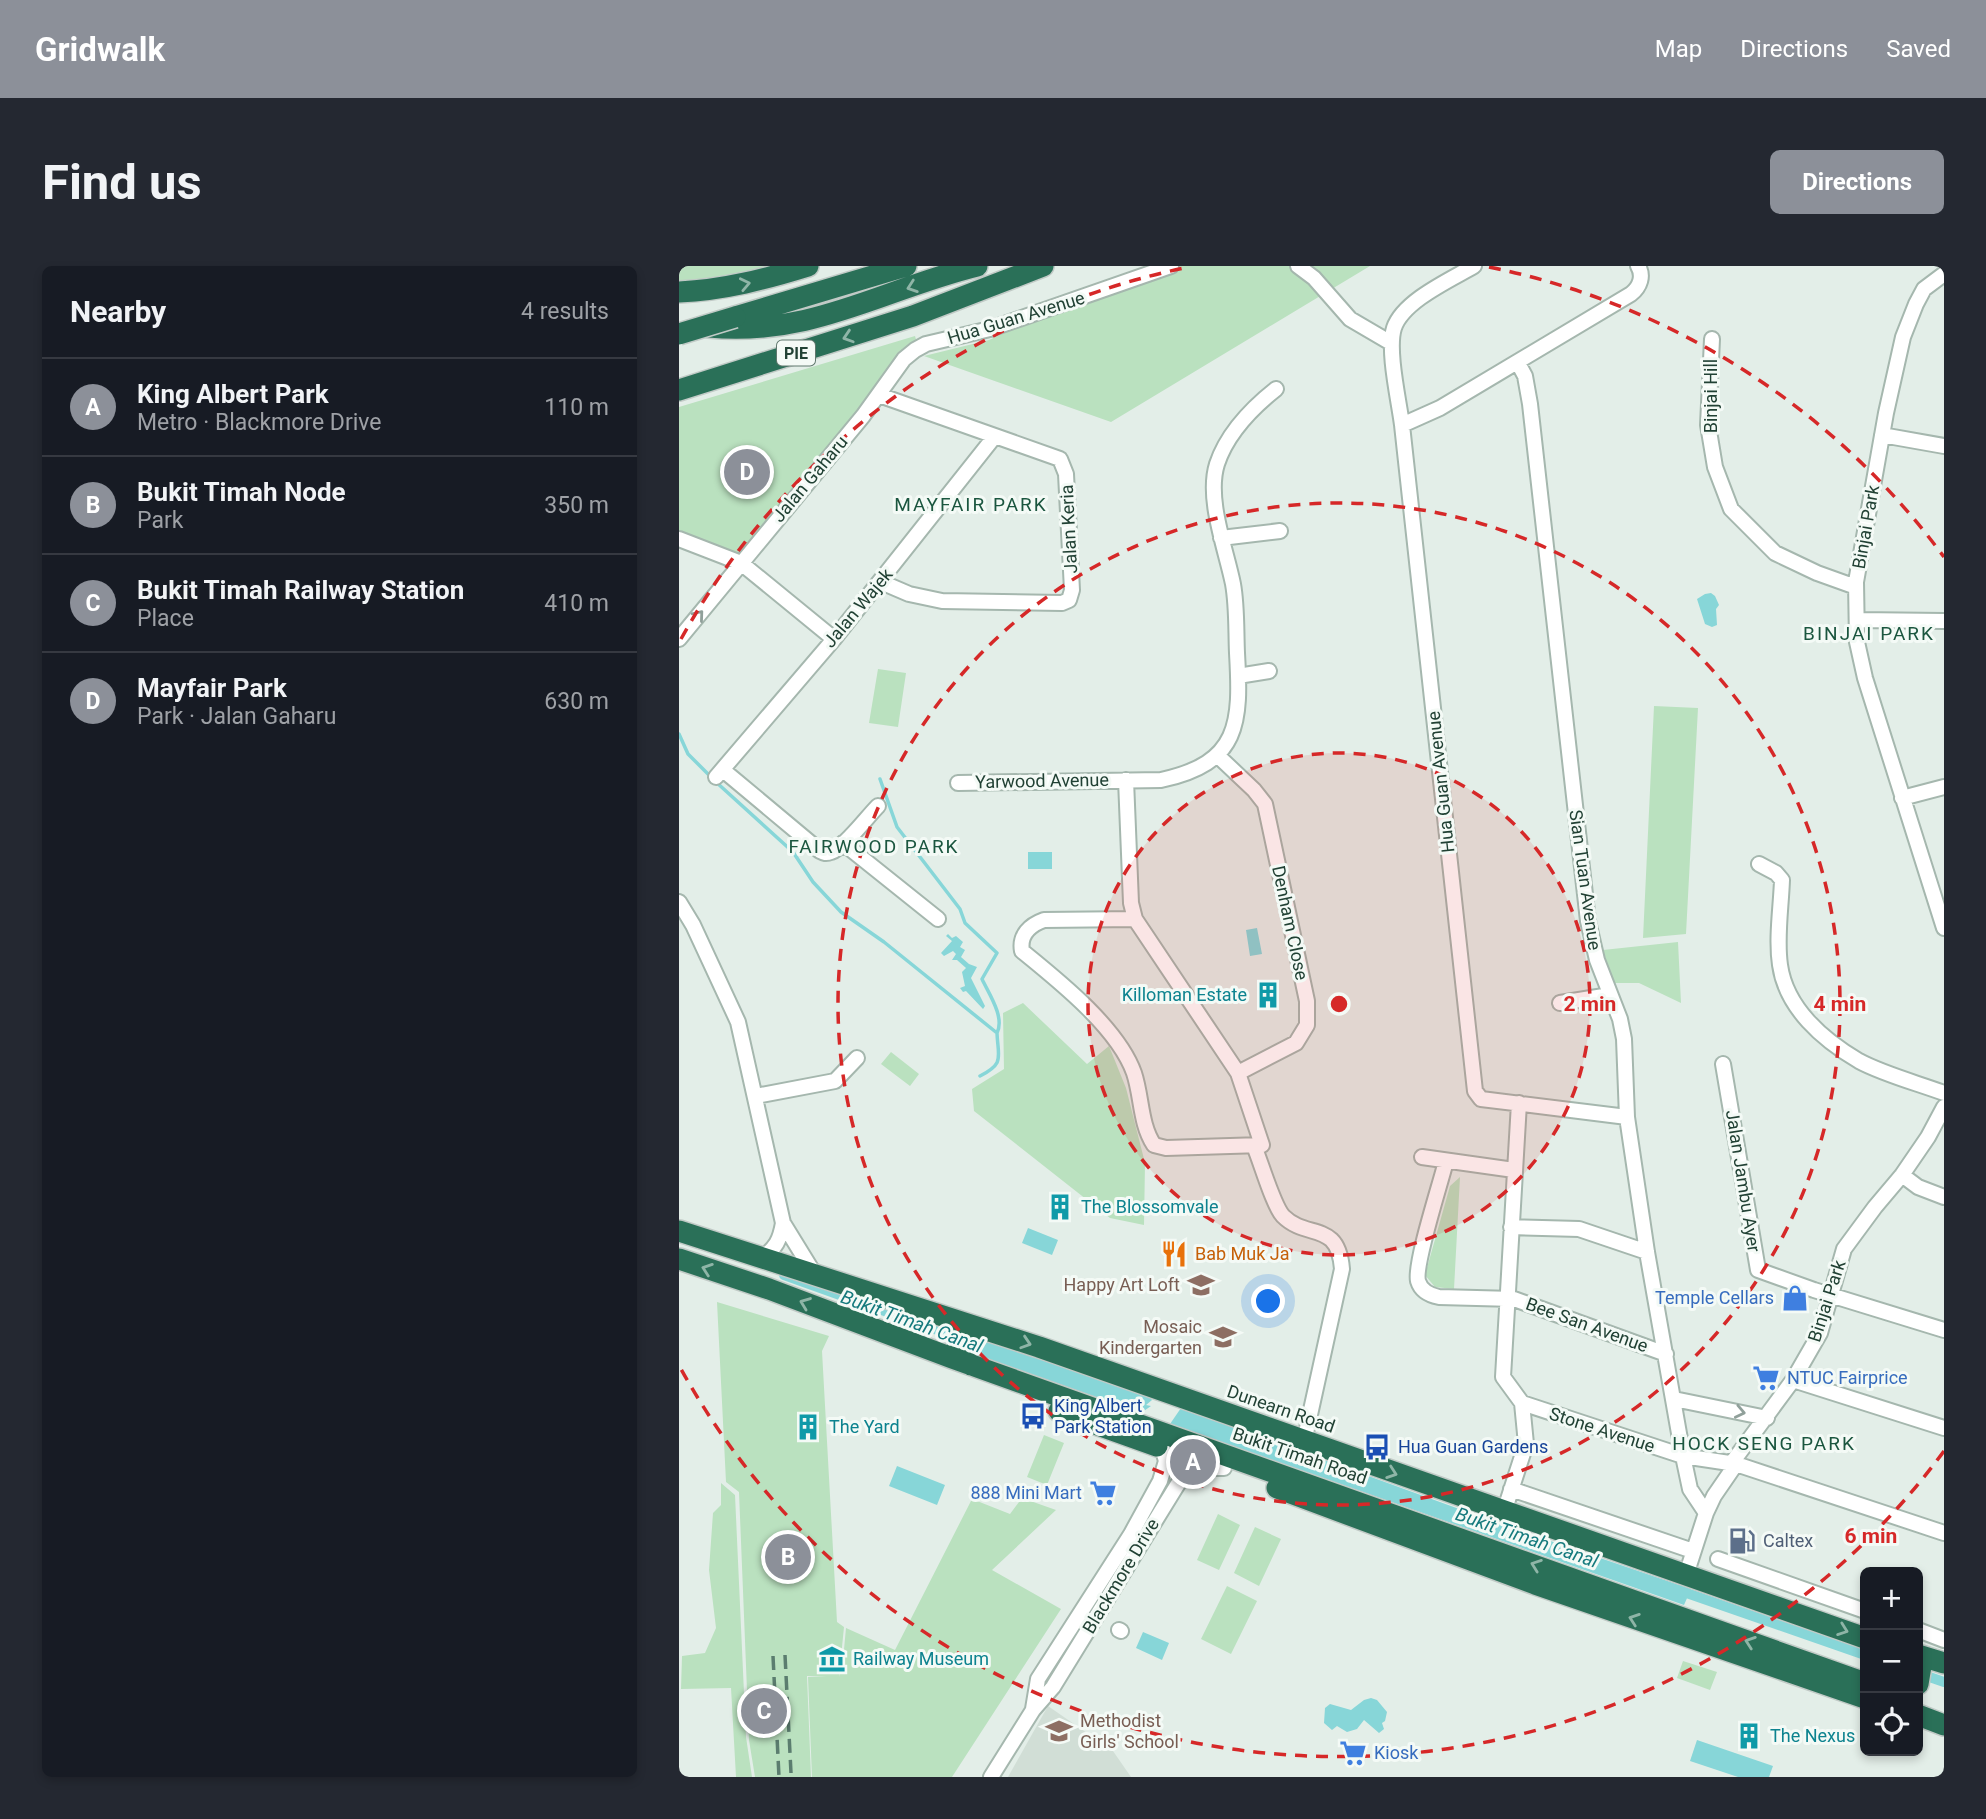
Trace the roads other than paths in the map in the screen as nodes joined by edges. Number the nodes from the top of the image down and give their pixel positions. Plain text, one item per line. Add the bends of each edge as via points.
1 (809, 266) edge
2 (906, 266) edge
3 (977, 266) edge
4 (1043, 266) edge
5 (1171, 266) edge
6 (1298, 266) edge
7 (1474, 266) edge
8 (1638, 266) edge
9 (1939, 272) edge
10 (679, 292) edge
11 (679, 323) edge
12 (679, 334) edge
13 (1712, 339) dead end
14 (1391, 343) junction
15 (1518, 363) junction
16 (1276, 389) dead end
17 (679, 390) edge
18 (879, 395) junction
19 (1402, 425) junction
20 (1882, 435) junction
21 (995, 436) junction
22 (1944, 446) edge
23 (1280, 531) dead end
24 (1221, 538) junction
25 (679, 539) edge
26 (741, 563) junction
27 (881, 582) junction
28 (1856, 587) junction
29 (1857, 620) junction
30 (1944, 621) edge
31 (679, 639) edge
32 (834, 639) junction
33 (1269, 671) dead end
34 (1238, 676) junction
35 (1217, 755) junction
36 (1126, 780) junction
37 (958, 783) dead end
38 (1944, 787) edge
39 (1902, 798) junction
40 (878, 806) dead end
41 (843, 843) junction
42 (1759, 864) dead end
43 (679, 902) edge
44 (938, 919) dead end
45 (1135, 919) junction
46 (1944, 928) edge
47 (1610, 995) junction
48 (1560, 1003) dead end
49 (857, 1058) dead end
50 (1723, 1064) dead end
51 (1238, 1073) junction
52 (1944, 1093) edge
53 (756, 1097) junction
54 (1519, 1103) junction
55 (1944, 1107) edge
56 (1627, 1116) junction
57 (1258, 1146) junction
58 (1422, 1157) dead end
59 (1446, 1161) junction
60 (1514, 1170) junction
61 (1902, 1175) junction
62 (1944, 1197) edge
63 (783, 1223) junction
64 (1511, 1227) junction
65 (679, 1231) edge
66 (1647, 1252) junction
67 (762, 1258) junction
68 (679, 1259) edge
69 (815, 1275) junction
70 (1830, 1295) junction
71 (1507, 1299) junction
72 (983, 1329) junction
73 (1944, 1330) edge
74 (893, 1336) junction
75 (1665, 1354) junction
76 (971, 1364) junction
77 (1793, 1380) junction
78 (1674, 1399) junction
79 (1522, 1403) junction
80 (1767, 1418) junction
81 (1944, 1428) edge
82 (1304, 1442) junction
83 (1167, 1449) junction
84 (1683, 1456) junction
85 (1734, 1464) junction
86 (1224, 1468) junction
87 (1288, 1484) junction
88 (1511, 1489) junction
89 (1504, 1512) junction
90 (1706, 1513) junction
91 (1944, 1533) edge
92 (1693, 1551) junction
93 (1718, 1559) dead end
94 (1686, 1575) junction
95 (1860, 1609) edge
96 (1696, 1631) junction
97 (1923, 1632) edge
98 (1860, 1636) edge
99 (1944, 1640) edge
100 (1923, 1659) edge
101 (1944, 1663) edge
102 (1860, 1681) edge
103 (1860, 1696) edge
104 (1923, 1703) edge
105 (1033, 1710) junction
106 (1944, 1710) edge
107 (1923, 1717) edge
108 (1944, 1725) edge
109 (991, 1777) edge

10 -> 1 highway via 729,287
2 - 12 highway, bridge
3 -> 11 highway via 800,322 747,328
4 -> 17 highway, PIE via 913,316
5 - 18 street, Hua Guan Avenue via 990,329 926,344 904,359
6 - 14 street via 1350,319
7 - 14 street via 1407,310 1394,326
8 - 15 street via 1641,272 1635,291
9 - 20 street, Binjai Park via 1924,289 1903,337
13 - 28 street, Binjai Hill via 1708,425 1715,467 1731,509 1775,553
14 - 19 street, Hua Guan Avenue
15 - 19 street via 1431,414
15 - 47 street, Sian Tuan Avenue via 1531,404 1588,921
16 - 24 street, Yarwood Avenue via 1256,405 1217,464 1214,486
18 - 21 street, Jalan Keria
18 - 26 street, Jalan Gaharu
19 - 54 street, Hua Guan Avenue via 1475,1091 1482,1099
20 - 22 street
20 - 28 street, Binjai Park
21 - 27 street, Jalan Wajek
21 - 27 street, Jalan Keria via 1063,463 1072,584 1069,600 1055,604 942,601
23 - 24 street
24 - 34 street, Yarwood Avenue via 1233,586
25 - 26 street
31 -> 26 street, Jalan Gaharu
26 - 32 street
27 - 32 street, Jalan Wajek
28 - 29 street, Binjai Park
29 - 30 street
29 - 39 street, Binjai Park via 1857,646 1865,678
32 - 41 street, Jalan Wajek via 719,773 820,851 832,852
33 - 34 street
34 - 35 street, Yarwood Avenue via 1236,723
35 - 36 street, Yarwood Avenue via 1190,774
35 - 51 street, Denham Close via 1265,804 1307,1001 1307,1026 1296,1043
36 - 37 street, Yarwood Avenue
36 - 45 street, Yarwood Avenue
38 - 39 street
39 - 46 street, Binjai Park
40 - 41 street
41 - 44 street
42 - 52 street via 1782,880 1780,964 1792,1003 1811,1024 1860,1061
43 - 53 street via 738,1022
45 - 51 street, Yarwood Avenue
45 - 57 street via 1044,920 1026,931 1022,951 1057,979 1117,1041 1134,1073 1154,1146
47 - 48 street
47 - 56 street, Sian Tuan Avenue via 1623,1040
49 - 53 street via 835,1081
50 - 70 street, Jalan Jambu Ayer via 1758,1270
51 - 57 street, Yarwood Avenue
53 - 63 street
54 - 56 street, Hua Guan Avenue
54 - 60 street
55 - 61 street, Binjai Park
56 - 66 street, Sian Tuan Avenue
57 - 82 street, Yarwood Avenue via 1274,1203 1283,1216 1321,1232 1341,1255 1342,1269
58 - 59 street
59 - 60 street
59 - 71 street, Bee San Avenue via 1419,1265 1419,1283 1430,1295 1439,1297
60 - 64 street
61 - 62 street
61 - 70 street, Binjai Park via 1844,1249
63 - 67 street via 774,1250
63 - 69 street
64 - 66 street via 1579,1229
64 - 71 street
65 - 67 highway, Dunearn Road
66 - 75 street, Sian Tuan Avenue
67 - 69 highway, Dunearn Road
74 -> 68 highway, Bukit Timah Road
69 - 72 highway, Dunearn Road
70 - 73 street, Jalan Jambu Ayer
70 - 77 street, Binjai Park via 1820,1333
71 - 75 street, Bee San Avenue
71 - 79 street via 1503,1377
72 - 76 highway via 965,1330 958,1339 957,1353
72 -> 82 highway, Dunearn Road
74 - 76 highway, Bukit Timah Road
74 - 83 highway via 929,1364
75 - 78 street, Sian Tuan Avenue
76 - 87 highway, Bukit Timah Road
77 - 80 street, Binjai Park
77 - 81 street
78 -> 80 street
78 - 84 street, Sian Tuan Avenue
79 - 84 street, Stone Avenue
79 - 88 street via 1526,1444
80 - 85 street, Binjai Park
82 -> 89 highway, Dunearn Road
83 - 86 highway
83 - 105 street via 1175,1465 1173,1476
84 - 85 street, Stone Avenue
84 - 90 street, Sian Tuan Avenue via 1690,1489
85 - 90 street, Binjai Park
85 - 91 street, Stone Avenue
86 - 87 highway
86 - 105 street, Blackmore Drive via 1196,1468 1184,1474 1053,1687
96 -> 87 highway, Bukit Timah Road
88 - 89 street
88 - 92 street
89 - 94 highway, Dunearn Road
90 - 92 street, Binjai Park
92 - 94 street, Binjai Park
93 - 95 street
94 -> 98 highway, Dunearn Road
102 -> 96 highway, Bukit Timah Road
96 - 103 highway
97 - 99 street
100 - 101 highway
104 - 106 highway
105 - 109 street, Blackmore Drive
107 - 108 highway

